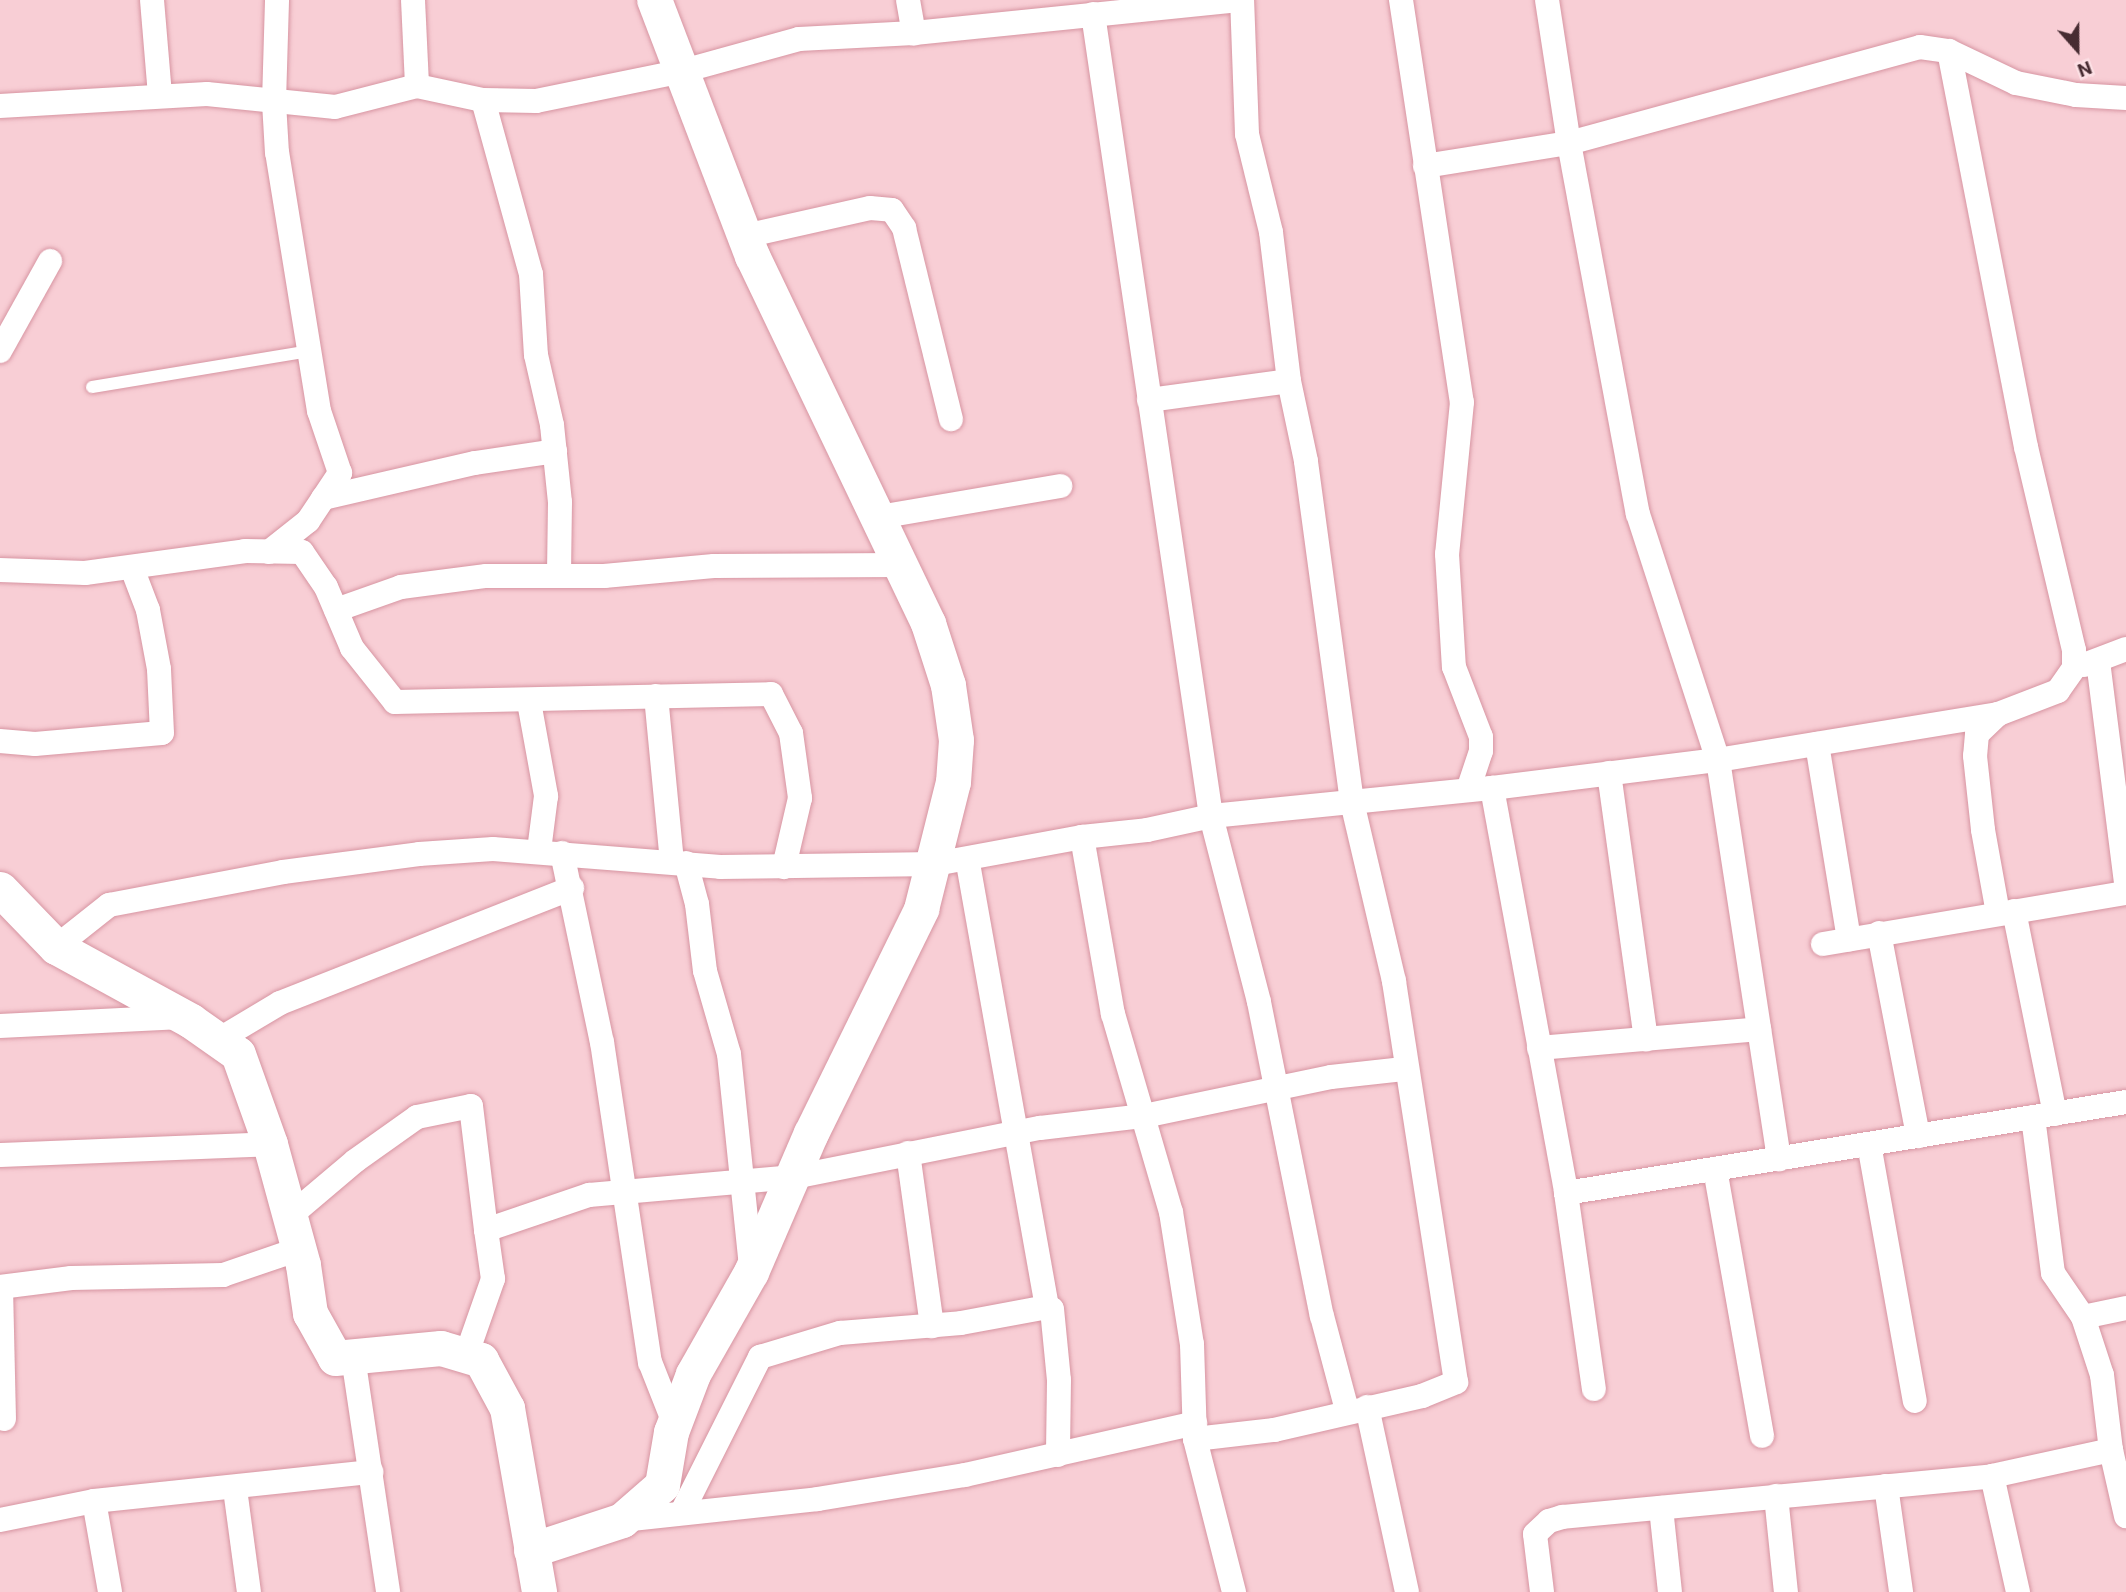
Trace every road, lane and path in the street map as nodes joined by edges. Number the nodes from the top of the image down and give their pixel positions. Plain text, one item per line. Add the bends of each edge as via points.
1 (152, 0) edge
2 (277, 0) edge
3 (413, 0) edge
4 (654, 0) edge
5 (908, 0) edge
6 (1240, 0) edge
7 (1401, 0) edge
8 (1547, 0) edge
9 (1077, 10) edge
10 (914, 33) junction
11 (1949, 51) junction
12 (683, 71) junction
13 (417, 86) junction
14 (160, 96) junction
15 (2126, 98) edge
16 (483, 100) junction
17 (274, 102) junction
18 (0, 106) edge
19 (1569, 143) junction
20 (1425, 166) junction
21 (745, 236) junction
22 (50, 261) dead end
23 (0, 351) edge
24 (309, 351) junction
25 (1289, 381) junction
26 (92, 387) dead end
27 (1149, 400) junction
28 (951, 419) dead end
29 (555, 451) junction
30 (1060, 486) dead end
31 (323, 498) junction
32 (879, 517) junction
33 (269, 552) junction
34 (902, 565) junction
35 (132, 568) junction
36 (0, 570) edge
37 (559, 576) junction
38 (336, 610) junction
39 (2126, 649) edge
40 (2086, 664) junction
41 (656, 696) junction
42 (528, 702) junction
43 (1998, 714) junction
44 (0, 741) edge
45 (1817, 744) junction
46 (1718, 760) junction
47 (1609, 773) junction
48 (1480, 789) junction
49 (1352, 802) junction
50 (1211, 816) junction
51 (1082, 837) junction
52 (550, 852) junction
53 (951, 862) junction
54 (679, 863) junction
55 (783, 867) junction
56 (2126, 884) edge
57 (572, 888) junction
58 (0, 889) edge
59 (2126, 893) edge
60 (2006, 912) junction
61 (1879, 933) junction
62 (1849, 939) junction
63 (1823, 944) dead end
64 (56, 947) junction
65 (183, 1017) junction
66 (0, 1026) edge
67 (1759, 1029) junction
68 (1646, 1039) junction
69 (218, 1040) junction
70 (1539, 1048) junction
71 (1404, 1069) junction
72 (1276, 1089) junction
73 (2126, 1102) edge
74 (1144, 1116) junction
75 (2044, 1116) junction
76 (1018, 1132) junction
77 (1918, 1136) junction
78 (270, 1144) junction
79 (1869, 1144) junction
80 (908, 1153) junction
81 (0, 1155) edge
82 (1779, 1159) junction
83 (1715, 1169) junction
84 (794, 1177) junction
85 (741, 1184) junction
86 (622, 1191) junction
87 (1566, 1193) junction
88 (486, 1230) junction
89 (295, 1233) junction
90 (751, 1272) junction
91 (1, 1287) edge
92 (1047, 1307) junction
93 (2126, 1308) edge
94 (2083, 1317) junction
95 (932, 1325) junction
96 (466, 1356) junction
97 (353, 1357) junction
98 (1594, 1389) dead end
99 (1915, 1401) dead end
100 (1357, 1409) junction
101 (4, 1419) dead end
102 (674, 1423) junction
103 (1195, 1431) junction
104 (1762, 1436) dead end
105 (2110, 1450) junction
106 (1058, 1455) junction
107 (371, 1472) junction
108 (1992, 1476) junction
109 (1886, 1486) junction
110 (235, 1489) junction
111 (1776, 1496) junction
112 (94, 1501) junction
113 (2125, 1503) edge
114 (1661, 1508) junction
115 (682, 1512) junction
116 (0, 1520) edge
117 (622, 1520) junction
118 (531, 1550) junction
119 (110, 1592) edge
120 (249, 1592) edge
121 (388, 1592) edge
122 (539, 1592) edge
123 (1234, 1592) edge
124 (1407, 1592) edge
125 (1542, 1592) edge
126 (1670, 1592) edge
127 (1786, 1592) edge
128 (1901, 1592) edge
129 (2018, 1592) edge

1 - 14 street
2 - 17 street
3 - 13 street
4 - 12 street
5 - 10 street
6 - 9 street
6 - 25 street via 1247,134 1271,232
7 - 20 street
8 - 19 street
9 - 10 street
9 - 27 street
10 - 12 street via 799,39
11 - 15 street via 2016,83 2076,95
11 - 19 street via 1931,46 1906,50
11 - 40 street via 2026,447 2074,650
12 - 16 street via 536,101
12 - 21 street
13 - 16 street
13 - 17 street via 335,107
14 - 17 street via 207,94
14 - 18 street
16 - 29 street via 531,274 536,355
17 - 24 street
19 - 20 street
19 - 46 street via 1638,514
20 - 48 street via 1462,402 1447,554 1454,667 1481,737
21 - 28 street via 870,208 892,210 904,228
21 - 32 street
22 - 23 street
24 - 26 lane
24 - 31 street via 319,411 340,473
25 - 27 street
25 - 49 street via 1306,461
27 - 50 street
29 - 31 street via 475,463
29 - 37 street
30 - 32 street
31 - 33 street via 308,521
32 - 34 street
33 - 35 street
33 - 38 street via 303,552
34 - 37 street via 714,566
34 - 53 street via 948,685 956,740
35 - 36 street via 85,573
35 - 44 street via 148,610 159,669 162,733 35,744
37 - 38 street via 486,576 401,587
38 - 42 street via 352,648 395,702
39 - 40 street
40 - 43 street via 2058,691
40 - 56 street
41 - 42 street
41 - 54 street
41 - 55 street via 771,694 791,733 800,798
42 - 52 street via 546,796
43 - 45 street
43 - 60 street via 1978,734 1975,756
45 - 46 street
45 - 62 street
46 - 47 street
46 - 67 street
47 - 48 street
47 - 68 street
48 - 49 street
48 - 70 street
49 - 50 street
49 - 71 street via 1394,981
50 - 51 street via 1147,831
50 - 72 street via 1259,1002
51 - 53 street
51 - 74 street via 1113,1014
52 - 54 street
52 - 57 street
52 - 64 street via 493,849 419,854 283,872 109,905
53 - 55 street
53 - 76 street
53 - 84 street via 921,909
54 - 55 street
54 - 85 street via 697,904 705,971 729,1054
57 - 69 street via 280,1003
57 - 86 street via 601,1042
58 - 64 street
59 - 60 street
60 - 61 street
60 - 75 street
61 - 62 street
61 - 77 street
62 - 63 street
64 - 65 street
65 - 66 street
65 - 69 street
67 - 68 street
67 - 82 street
68 - 70 street
69 - 78 street via 238,1054
70 - 87 street
71 - 72 street
71 - 100 street via 1456,1382 1422,1396
72 - 74 street
72 - 100 street via 1322,1316
73 - 75 street
74 - 76 street
74 - 103 street via 1171,1212 1192,1344
75 - 77 street
75 - 94 street via 2053,1273
76 - 80 street
76 - 92 street
77 - 79 street
78 - 81 street
78 - 89 street
79 - 82 street
79 - 99 street
80 - 84 street
80 - 95 street
82 - 83 street
83 - 87 street
83 - 104 street
84 - 85 street
84 - 90 street
85 - 86 street
85 - 90 street
86 - 88 street via 589,1195
86 - 102 street via 650,1362
87 - 98 street
88 - 89 street via 471,1106 417,1117 355,1161
88 - 96 street via 493,1279
89 - 91 street via 223,1275 71,1278
89 - 97 street via 310,1313 335,1357
90 - 102 street via 693,1374
91 - 101 street
92 - 95 street
92 - 106 street via 1052,1310 1059,1380
93 - 94 street
94 - 105 street via 2102,1375
95 - 115 street via 840,1333 760,1357
96 - 97 street via 441,1348
96 - 118 street via 481,1360 507,1408
97 - 107 street
100 - 103 street via 1274,1430
100 - 124 street
102 - 117 street via 662,1485
103 - 106 street
103 - 123 street
105 - 108 street
105 - 113 street
106 - 115 street via 818,1499
107 - 110 street
107 - 121 street
108 - 109 street
108 - 129 street
109 - 111 street
109 - 128 street
110 - 112 street
110 - 120 street
111 - 114 street
111 - 127 street
112 - 116 street
112 - 119 street
114 - 125 street via 1562,1517 1540,1527 1533,1545
114 - 126 street
115 - 117 street
117 - 118 street
118 - 122 street

